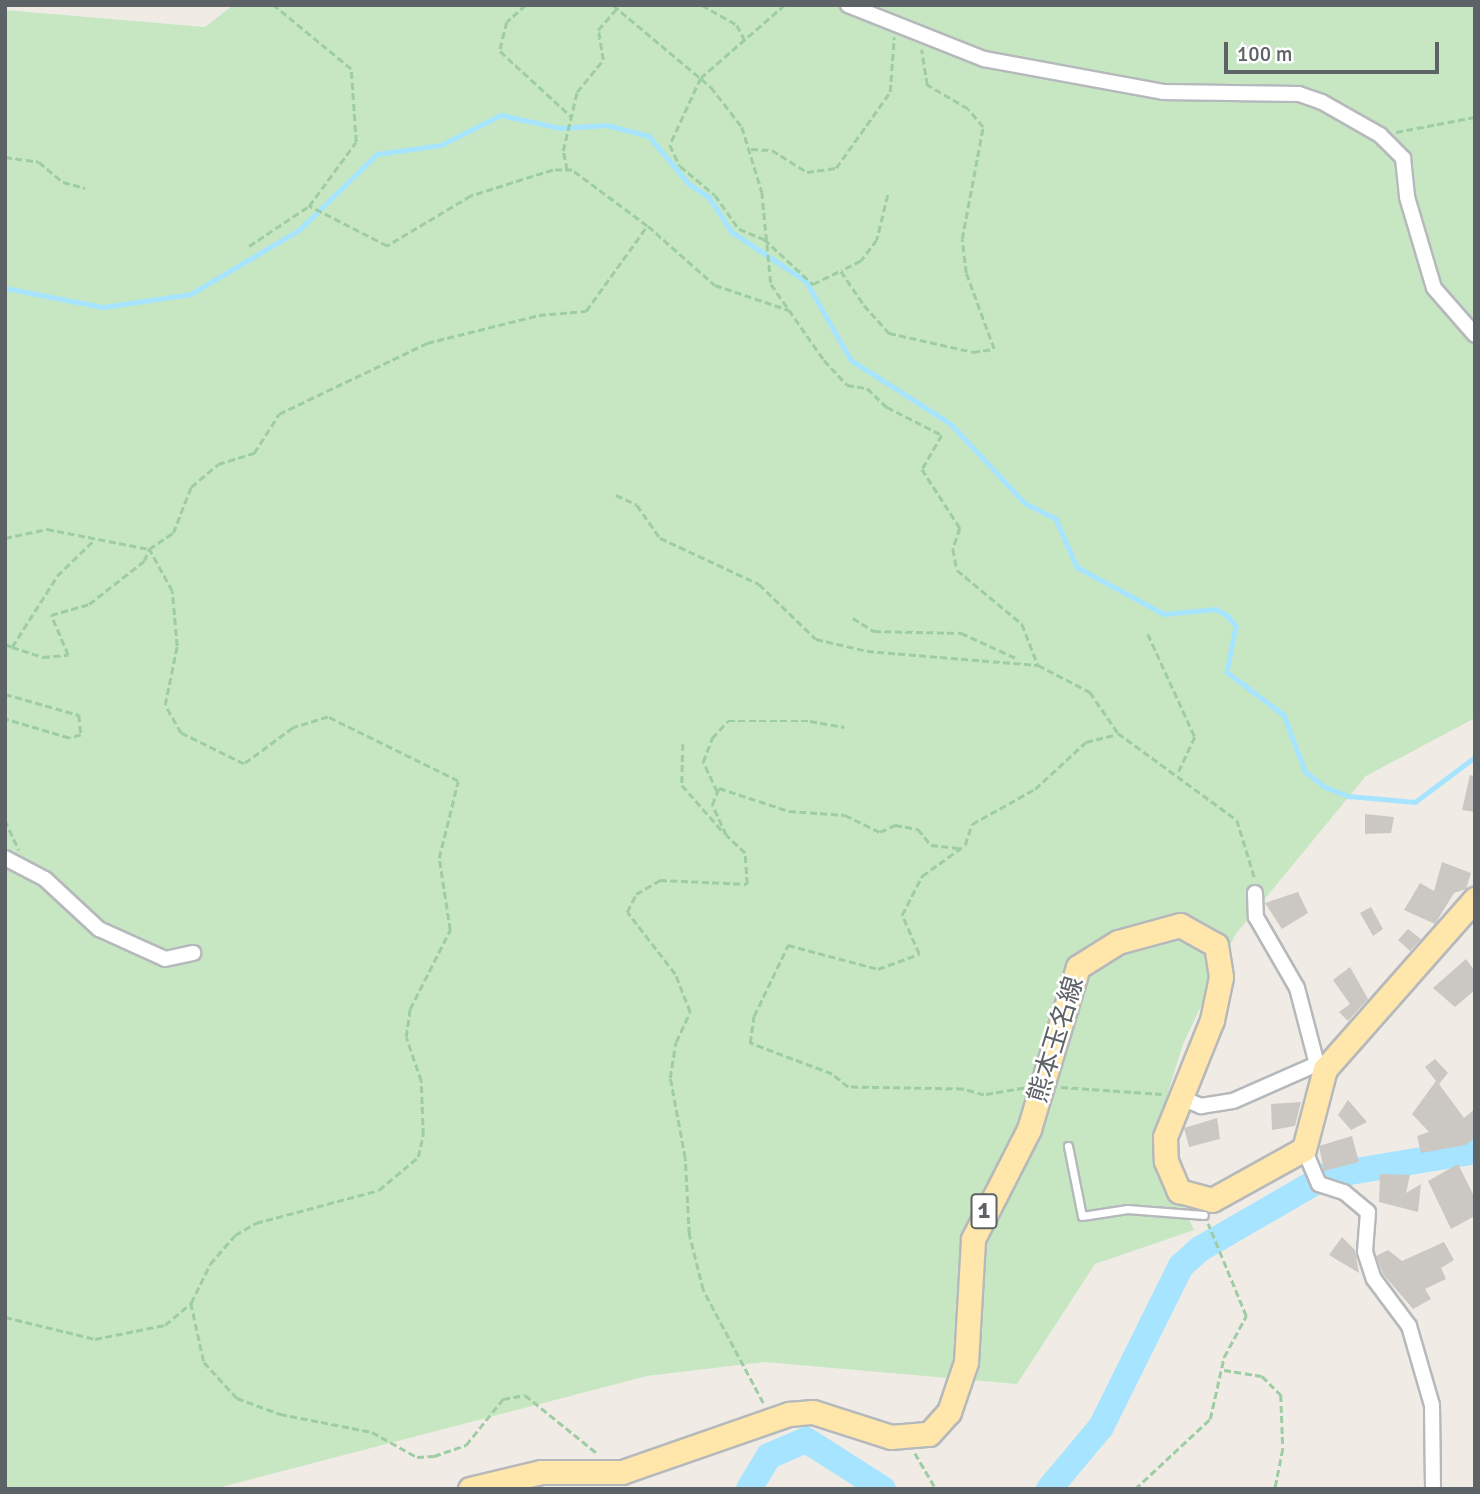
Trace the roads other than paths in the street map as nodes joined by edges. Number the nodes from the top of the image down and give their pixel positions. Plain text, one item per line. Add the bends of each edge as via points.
1 (848, 5) edge
2 (1475, 335) edge
3 (5, 858) edge
4 (1255, 892) road end
5 (1472, 906) edge
6 (193, 953) dead end
7 (1321, 1066) junction
8 (1182, 1098) junction
9 (1068, 1146) dead end
10 (1304, 1149) junction
11 (1203, 1214) dead end
12 (470, 1489) edge
13 (1433, 1489) edge

1 - 2 street via 984,59 1163,93 1299,94 1380,135 1403,158 1407,197 1434,288
3 - 6 street via 25,866 99,929 165,960
4 - 7 street via 1256,917 1297,988
5 - 7 main road
7 - 8 street via 1233,1101 1201,1106
7 - 10 main road
8 - 10 main road, 熊本玉名線 / 1 via 1165,1137 1166,1161 1180,1191 1197,1199 1233,1191
8 - 12 main road, 熊本玉名線 / 1 via 1212,1020 1221,957 1207,935 1180,925 1118,942 1078,967 1045,1084 973,1239 966,1362 948,1412 929,1434 911,1438 813,1412 771,1418 621,1472 541,1472
9 - 11 lane via 1082,1216 1127,1209
10 - 13 street via 1317,1178 1368,1212 1365,1252 1374,1279 1409,1326 1432,1405

